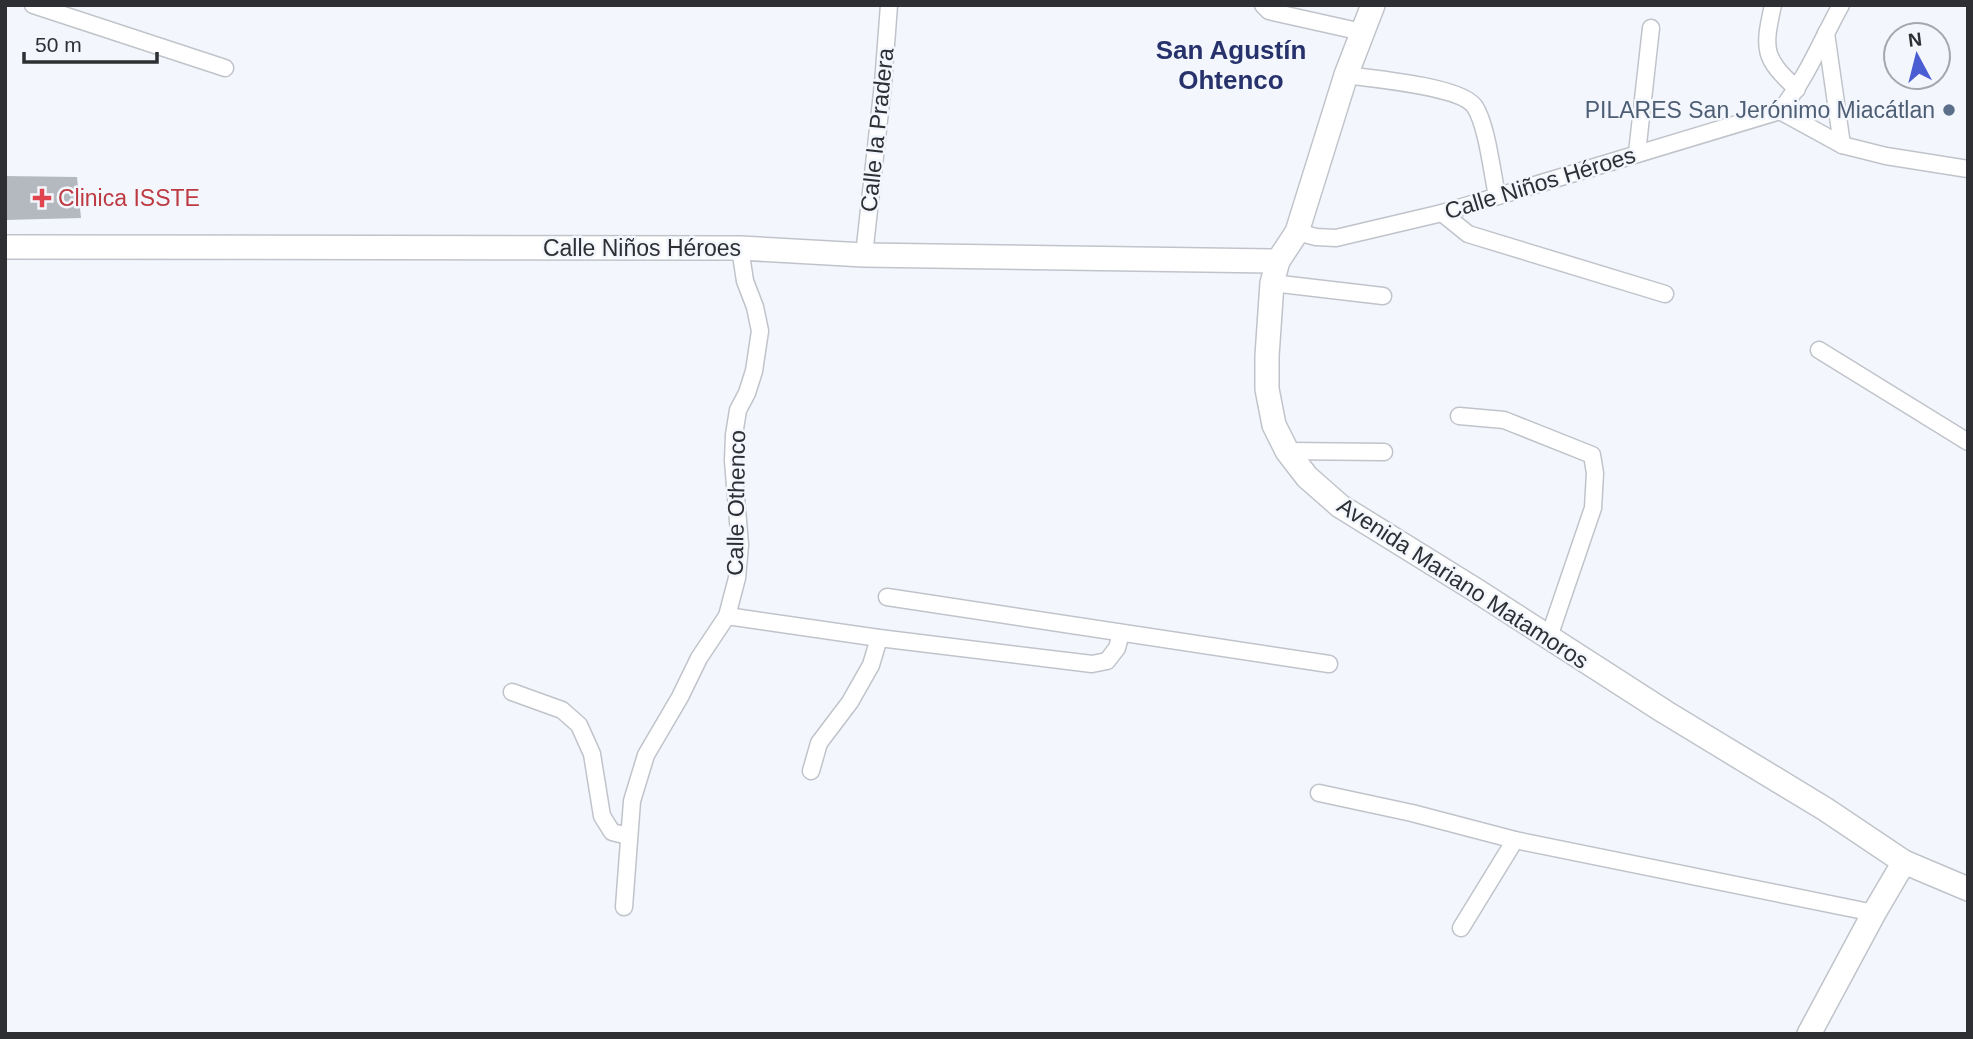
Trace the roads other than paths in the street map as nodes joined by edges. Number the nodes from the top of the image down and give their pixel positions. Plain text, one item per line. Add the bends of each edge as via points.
1 (33, 5) edge
2 (889, 5) edge
3 (1373, 5) edge
4 (1773, 5) edge
5 (1841, 5) edge
6 (1266, 8) edge
7 (1650, 28) dead end
8 (1362, 32) junction
9 (1825, 33) junction
10 (225, 68) dead end
11 (1346, 75) junction
12 (1797, 89) junction
13 (1780, 111) junction
14 (1842, 145) junction
15 (1637, 153) junction
16 (1968, 169) edge
17 (1497, 196) junction
18 (1442, 213) junction
19 (1297, 232) junction
20 (5, 247) edge
21 (740, 248) junction
22 (864, 255) junction
23 (1278, 261) junction
24 (1272, 283) junction
25 (1665, 294) dead end
26 (1383, 296) dead end
27 (1819, 350) dead end
28 (1459, 416) dead end
29 (1968, 442) edge
30 (1287, 451) junction
31 (1384, 452) dead end
32 (887, 597) dead end
33 (727, 616) junction
34 (1121, 633) junction
35 (879, 638) junction
36 (1549, 638) junction
37 (1329, 664) dead end
38 (512, 692) dead end
39 (811, 771) dead end
40 (1319, 793) dead end
41 (628, 836) junction
42 (1515, 840) junction
43 (1904, 862) junction
44 (1968, 889) edge
45 (624, 907) dead end
46 (1874, 913) junction
47 (1461, 928) dead end
48 (1809, 1034) edge

1 - 10 street
2 - 22 street, Calle la Pradera
3 - 8 street, Avenida Mariano Matamoros
4 - 12 street via 1766,51
5 - 9 street
6 - 8 street
7 - 15 street
8 - 11 street, Avenida Mariano Matamoros
9 - 12 street
9 - 14 street
11 - 17 street via 1441,89 1474,104
11 - 19 street, Avenida Mariano Matamoros
12 - 13 street
13 - 14 street
13 - 15 street, Calle Niños Héroes
14 - 16 street
15 - 17 street, Calle Niños Héroes
17 - 18 street, Calle Niños Héroes
18 - 19 street, Calle Niños Héroes via 1336,238
18 - 25 street via 1468,234
19 - 23 street, Avenida Mariano Matamoros
20 - 21 street, Calle Niños Héroes
21 - 22 street, Calle Niños Héroes
21 - 33 street, Calle Othenco via 760,331 754,371 738,410 734,435 740,545
22 - 23 street, Calle Niños Héroes
23 - 24 street, Avenida Mariano Matamoros
24 - 26 street
24 - 30 street, Avenida Mariano Matamoros via 1267,389 1274,425
27 - 29 street
28 - 36 street via 1504,420 1592,455 1593,508
30 - 31 street
30 - 36 street, Avenida Mariano Matamoros via 1307,477 1340,506
32 - 34 street
33 - 35 street
33 - 41 street, Calle Othenco via 646,755 632,801
34 - 35 street via 1107,662 1092,664
34 - 37 street
35 - 39 street via 871,665 850,702 818,744
36 - 43 street, Avenida Mariano Matamoros via 1825,808
38 - 41 street via 562,710 579,724 592,754 602,816 612,832
40 - 42 street
41 - 45 street, Calle Othenco
42 - 46 street
42 - 47 street
43 - 44 street, Avenida Mariano Matamoros
43 - 46 street
46 - 48 street

